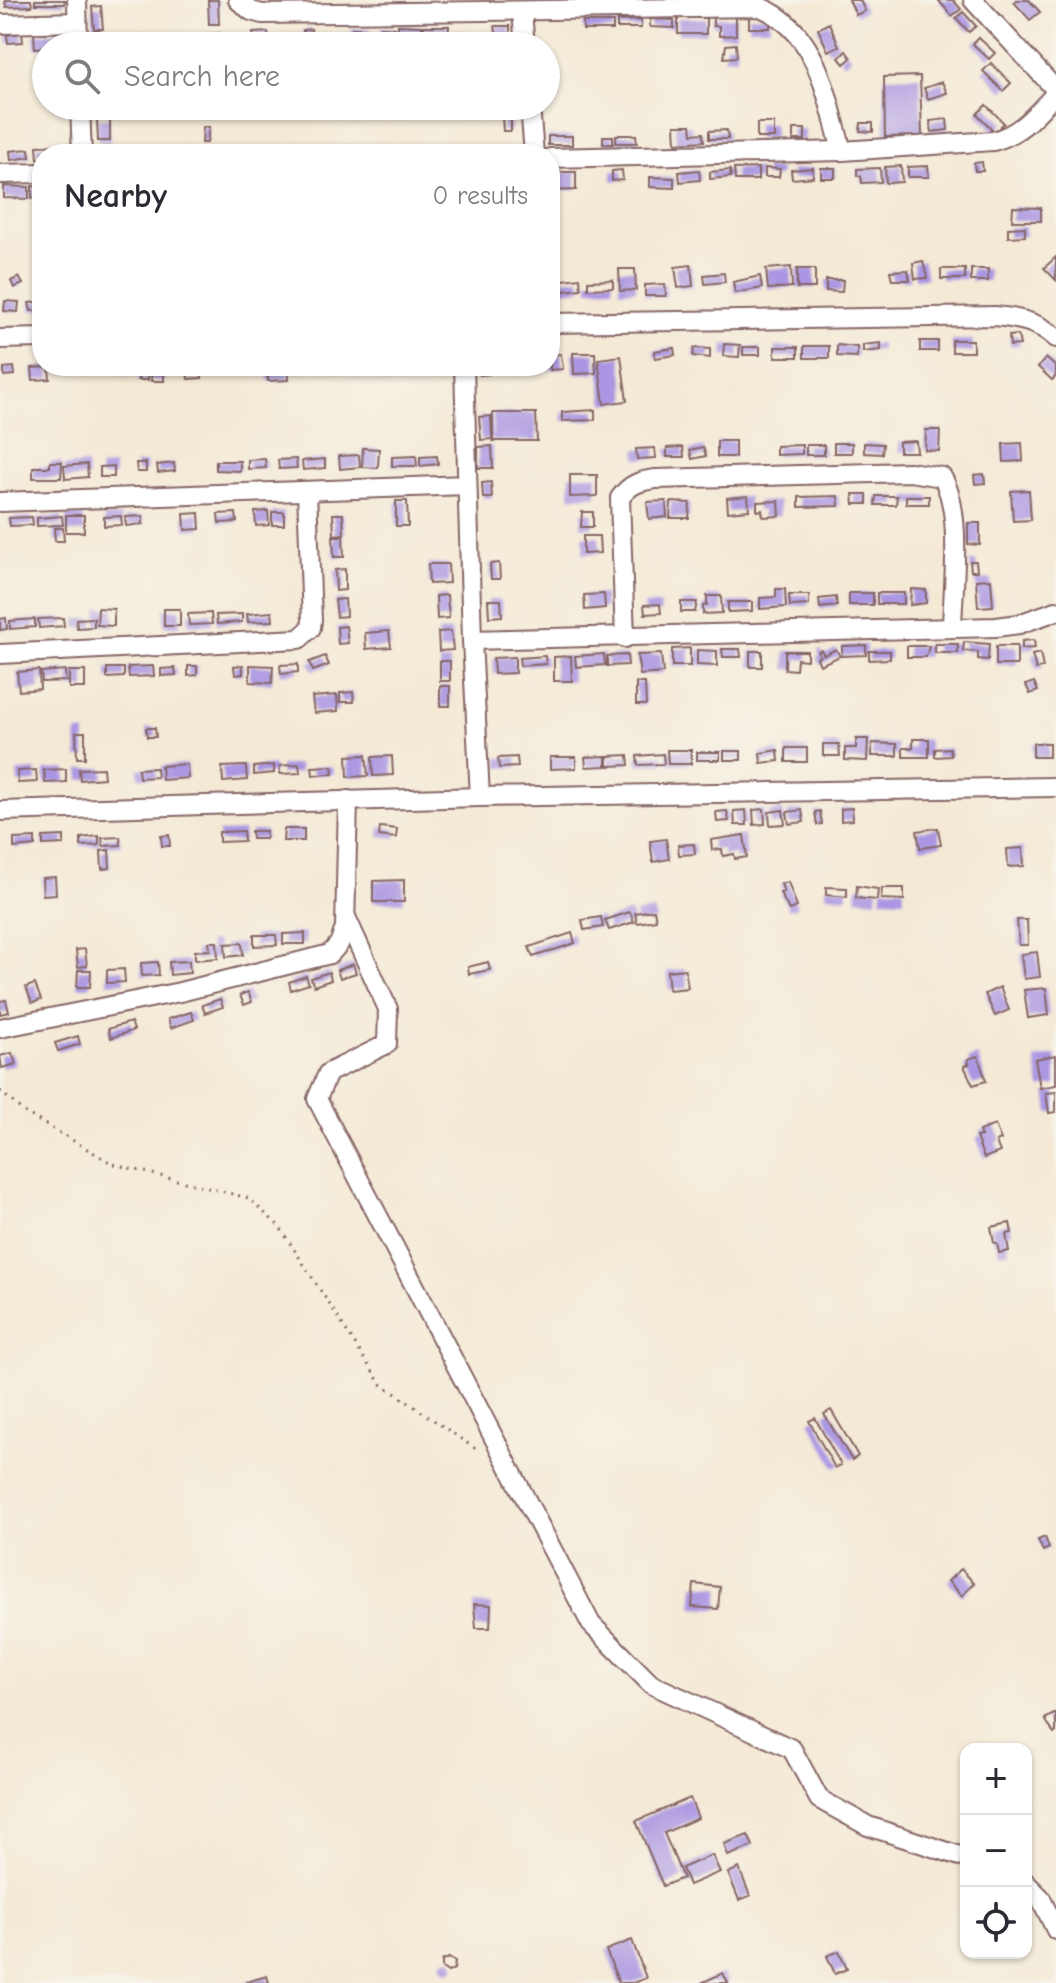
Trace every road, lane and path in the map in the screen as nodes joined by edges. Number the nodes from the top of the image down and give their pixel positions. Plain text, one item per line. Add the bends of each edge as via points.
1 (77, 0) edge
2 (238, 0) edge
3 (973, 0) edge
4 (522, 12) junction
5 (77, 22) junction
6 (0, 24) edge
7 (77, 32) edge
8 (524, 32) edge
9 (1056, 91) edge
10 (81, 120) edge
11 (531, 120) edge
12 (82, 144) edge
13 (533, 144) edge
14 (842, 151) junction
15 (560, 158) edge
16 (32, 173) edge
17 (0, 174) edge
18 (560, 323) edge
19 (32, 338) edge
20 (1056, 338) edge
21 (0, 339) edge
22 (464, 376) edge
23 (467, 485) junction
24 (307, 492) junction
25 (0, 502) edge
26 (1056, 611) edge
27 (952, 627) junction
28 (625, 638) junction
29 (472, 640) junction
30 (0, 654) edge
31 (1056, 787) edge
32 (480, 797) junction
33 (348, 800) junction
34 (0, 811) edge
35 (346, 917) junction
36 (0, 1028) edge
37 (0, 1091) edge
38 (490, 1459) dead end
39 (960, 1856) edge
40 (1030, 1887) edge
41 (1056, 1930) edge

1 - 5 street
2 - 4 street via 262,14
3 - 9 street
4 - 8 street
4 - 14 street via 740,6 778,14 816,62
5 - 6 street
5 - 7 street
9 - 14 street via 1024,127 1004,139
10 - 12 street
11 - 13 street
14 - 15 street
16 - 17 street
18 - 20 street via 995,316 1033,323
19 - 21 street
22 - 23 street
23 - 24 street
23 - 29 street
24 - 25 street
24 - 30 street via 312,620 299,639
26 - 27 street via 1019,624
27 - 28 street
27 - 28 street via 954,513 942,477 910,472 656,479 627,487 620,498
28 - 29 street
29 - 32 street
31 - 32 street
32 - 33 street
33 - 34 street
33 - 35 street
35 - 36 street via 339,944 330,954 180,992
35 - 39 street via 388,1009 387,1044 328,1073 317,1099 591,1624 651,1684 792,1749 819,1799 868,1826
37 - 38 path via 24,1112 113,1164 248,1198 279,1226 380,1383
40 - 41 street

